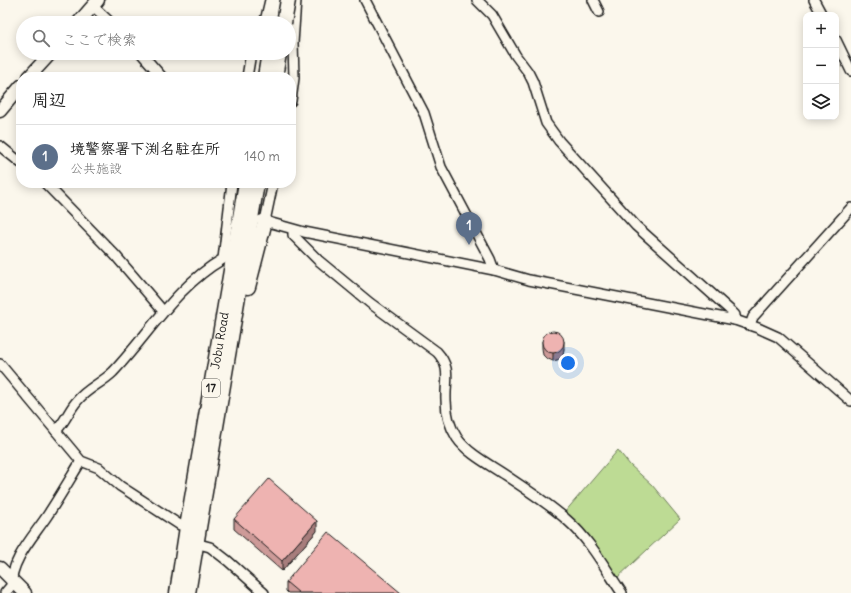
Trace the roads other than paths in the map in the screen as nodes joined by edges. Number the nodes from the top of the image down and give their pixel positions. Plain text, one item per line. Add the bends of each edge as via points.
1 (270, 0) edge
2 (278, 0) edge
3 (281, 0) edge
4 (366, 0) edge
5 (477, 0) edge
6 (593, 0) edge
7 (814, 0) edge
8 (293, 1) edge
9 (96, 2) edge
10 (599, 12) dead end
11 (820, 12) edge
12 (84, 16) edge
13 (106, 16) edge
14 (266, 16) edge
15 (275, 16) edge
16 (287, 16) edge
17 (293, 16) edge
18 (839, 46) edge
19 (45, 60) edge
20 (147, 60) edge
21 (250, 60) edge
22 (268, 60) edge
23 (278, 60) edge
24 (293, 60) edge
25 (851, 71) edge
26 (34, 72) edge
27 (158, 72) edge
28 (248, 72) edge
29 (266, 72) edge
30 (276, 72) edge
31 (294, 72) edge
32 (16, 92) edge
33 (0, 111) edge
34 (0, 146) edge
35 (16, 159) edge
36 (50, 188) edge
37 (232, 188) edge
38 (245, 188) edge
39 (256, 188) edge
40 (271, 188) edge
41 (851, 208) edge
42 (261, 220) junction
43 (293, 230) junction
44 (494, 270) junction
45 (163, 311) junction
46 (735, 320) junction
47 (750, 325) junction
48 (0, 364) edge
49 (221, 395) junction
50 (851, 401) edge
51 (56, 431) junction
52 (81, 461) junction
53 (187, 527) junction
54 (195, 543) junction
55 (0, 568) edge
56 (11, 579) junction
57 (5, 593) edge
58 (24, 593) edge
59 (177, 593) edge
60 (188, 593) edge
61 (264, 593) edge
62 (622, 593) edge

1 - 14 street
2 - 15 highway
3 - 8 street
4 - 44 street via 424,113 441,167
5 - 46 street via 492,15 528,72 546,123 554,136 636,226 731,311 735,315
6 - 10 street
7 - 11 street
8 - 16 highway, bridge
8 - 17 street
9 - 12 main road
9 - 13 street
18 - 25 street
19 - 26 main road
20 - 27 street
21 - 28 street
22 - 29 highway
23 - 30 highway
24 - 31 street
32 - 33 main road
34 - 35 street
36 - 45 street via 115,255
37 - 45 street via 232,214 223,259 191,283
38 - 53 highway, Jobu Road / 17
39 - 49 highway, Jobu Road / 17
40 - 42 street
41 - 47 street via 753,317
42 - 43 street
42 - 49 highway via 238,342
43 - 44 street
43 - 62 street via 293,235 318,260 442,357 446,367 446,411 457,438 476,455 567,520 589,543
44 - 46 street via 529,280
45 - 51 street via 112,373 76,401
46 - 47 street
47 - 50 street via 778,337
48 - 51 street
49 - 54 highway, Jobu Road / 17
51 - 52 street
52 - 53 street via 99,468 129,492
52 - 56 street via 22,551
53 - 59 highway, Jobu Road / 17
54 - 60 highway, Jobu Road / 17
54 - 61 street via 210,547
55 - 56 main road
56 - 57 street via 11,586
56 - 58 main road

